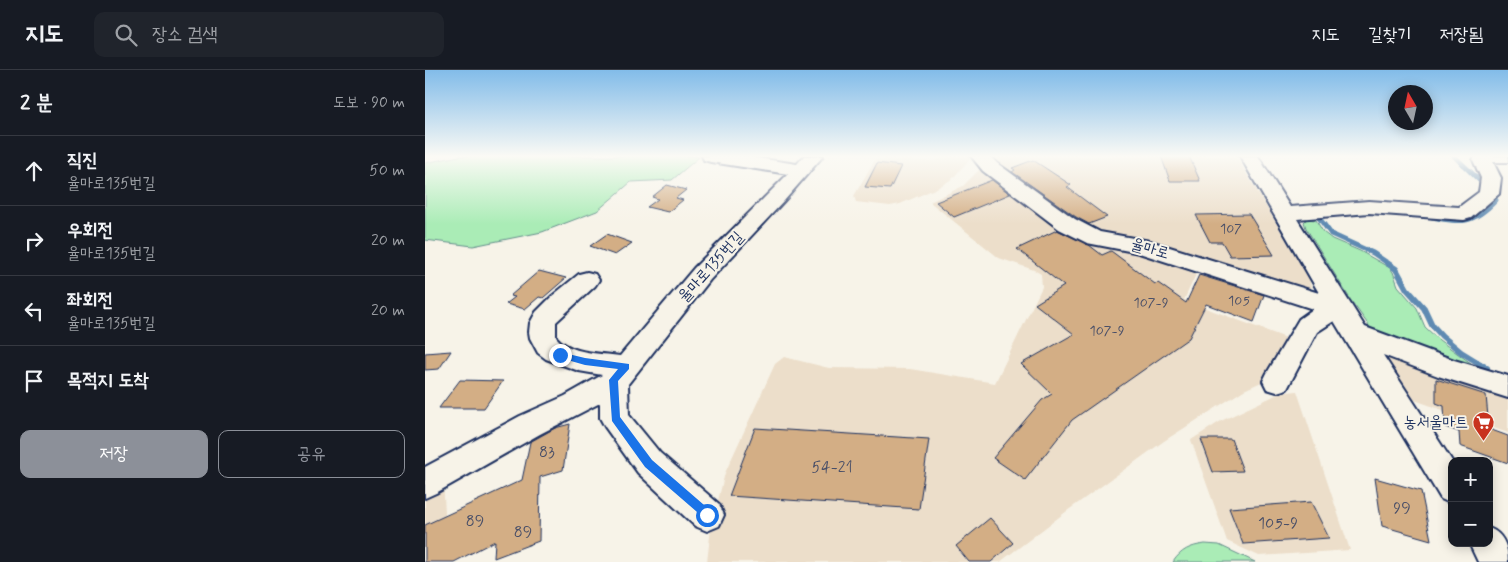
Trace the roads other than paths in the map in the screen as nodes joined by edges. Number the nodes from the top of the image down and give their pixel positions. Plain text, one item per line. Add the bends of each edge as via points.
1 (793, 179) edge
2 (1007, 179) edge
3 (1262, 179) edge
4 (1491, 179) edge
5 (1490, 185) junction
6 (1508, 197) edge
7 (1283, 214) junction
8 (587, 280) dead end
9 (1340, 309) junction
10 (1356, 334) junction
11 (620, 374) junction
12 (1277, 381) dead end
13 (1508, 387) edge
14 (425, 483) edge
15 (1448, 483) edge
16 (707, 515) dead end
17 (1488, 547) edge
18 (1497, 562) edge

1 - 11 street, 율마로135번길 via 702,274
2 - 9 street, 율마로 via 1067,224 1095,238 1142,246
3 - 7 street
4 - 5 street
5 - 6 street
5 - 7 street via 1489,194 1464,214 1369,207
7 - 9 street
8 - 11 street via 546,317 541,331 545,344 560,355
9 - 10 street
9 - 12 street via 1321,316 1308,326
10 - 13 street via 1448,369
10 - 15 street
11 - 14 street, 율마로135번길 via 575,404 505,438
11 - 16 street via 615,418 649,463
17 - 18 street

